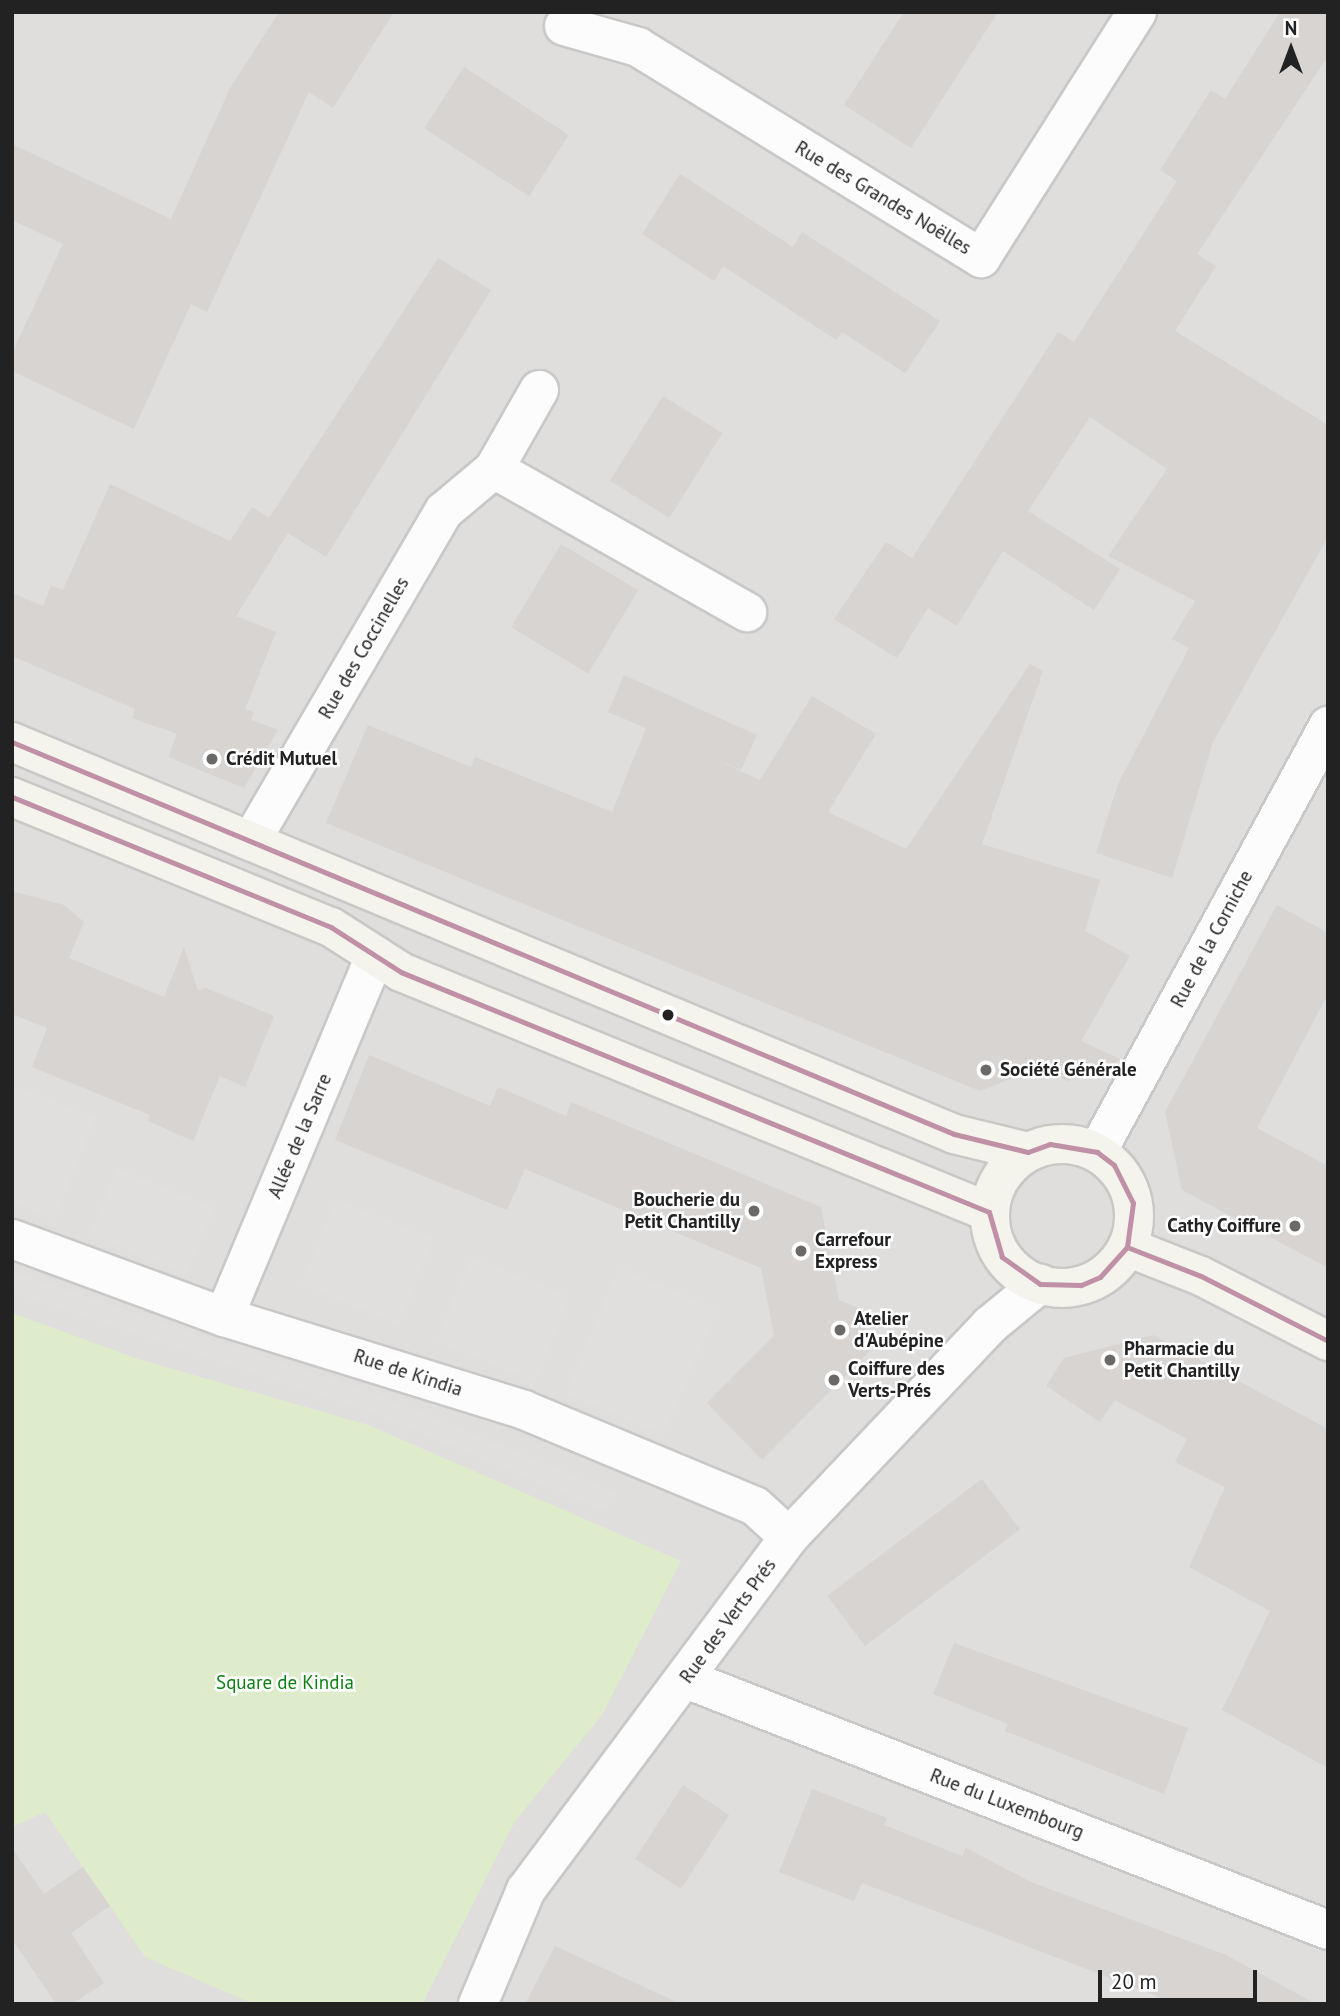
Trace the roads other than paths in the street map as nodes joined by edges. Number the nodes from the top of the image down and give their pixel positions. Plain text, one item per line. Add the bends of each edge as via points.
1 (1137, 12) edge
2 (564, 26) dead end
3 (539, 390) dead end
4 (494, 469) junction
5 (747, 612) dead end
6 (1328, 726) edge
7 (12, 741) edge
8 (12, 797) edge
9 (251, 841) junction
10 (375, 956) junction
11 (1028, 1152) junction
12 (1097, 1152) junction
13 (989, 1212) junction
14 (12, 1240) edge
15 (1127, 1247) junction
16 (1040, 1284) junction
17 (223, 1317) junction
18 (1328, 1341) edge
19 (789, 1537) junction
20 (686, 1679) junction
21 (1328, 1930) edge
22 (478, 2004) edge

1 - 2 street, Rue des Grandes Noëlles via 981,258 638,47
3 - 4 street, Rue des Coccinelles
4 - 5 street
4 - 9 street, Rue des Coccinelles via 444,512
6 - 12 street, Rue de la Corniche
7 - 9 street
8 - 10 street via 331,927
9 - 11 street via 954,1134
10 - 13 street via 401,972 600,1056
10 - 17 street, Allée de la Sarre
11 - 12 street via 1074,1144
11 - 13 street via 1008,1167
12 - 15 street via 1120,1174 1133,1203
13 - 16 street via 1002,1257
14 - 17 street, Rue de Kindia
15 - 16 street via 1108,1270 1081,1285
15 - 18 street via 1200,1276
16 - 19 street, Rue des Verts Prés via 990,1325
17 - 19 street, Rue de Kindia via 524,1410 755,1506
19 - 20 street, Rue des Verts Prés
20 - 21 street, Rue du Luxembourg
20 - 22 street, Rue des Verts Prés via 526,1890

